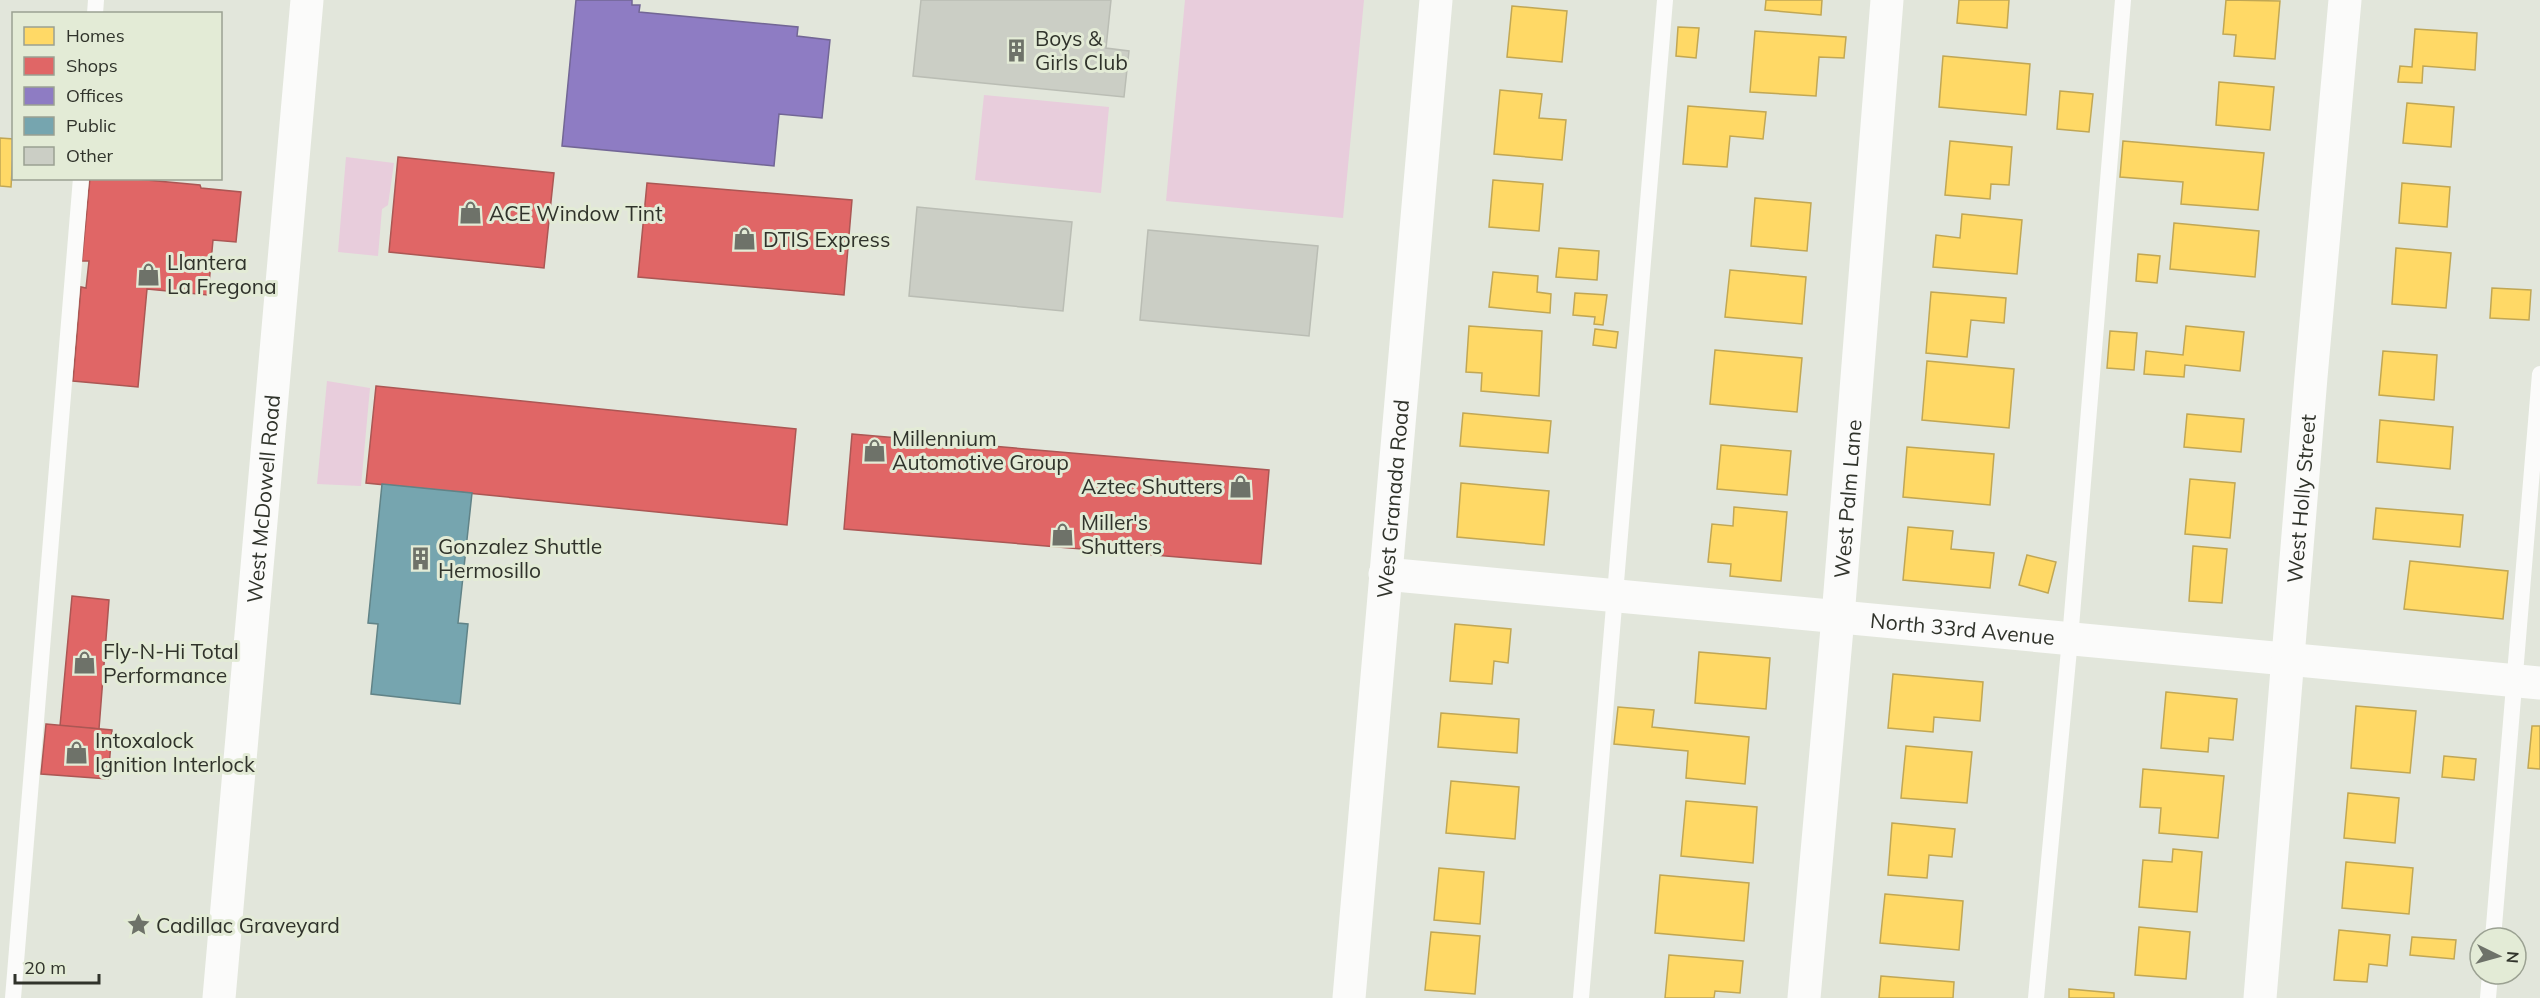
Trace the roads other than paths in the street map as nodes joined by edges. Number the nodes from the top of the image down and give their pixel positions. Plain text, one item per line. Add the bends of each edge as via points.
1 (307, 0) edge
2 (1436, 0) edge
3 (1665, 0) edge
4 (1887, 0) edge
5 (2122, 0) edge
6 (2345, 0) edge
7 (81, 180) edge
8 (2540, 374) edge
9 (1385, 574) junction
10 (1616, 596) junction
11 (1838, 617) junction
12 (2070, 639) junction
13 (2288, 659) junction
14 (2528, 682) edge
15 (2495, 926) edge
16 (13, 998) edge
17 (219, 998) edge
18 (1349, 998) edge
19 (1581, 998) edge
20 (1804, 998) edge
21 (2036, 998) edge
22 (2260, 998) edge

1 - 17 street, West McDowell Road
2 - 9 street, West Granada Road
3 - 10 lane
4 - 11 street, West Palm Lane
5 - 12 lane
6 - 13 street, West Holly Street
7 - 16 lane
8 - 14 lane
9 - 10 street, North 33rd Avenue
9 - 18 street, West Granada Road
10 - 11 street, North 33rd Avenue
10 - 19 lane
11 - 12 street, North 33rd Avenue
11 - 20 street, West Palm Lane
12 - 13 street, North 33rd Avenue
12 - 21 lane
13 - 14 street, North 33rd Avenue
13 - 22 street, West Holly Street
14 - 15 lane

